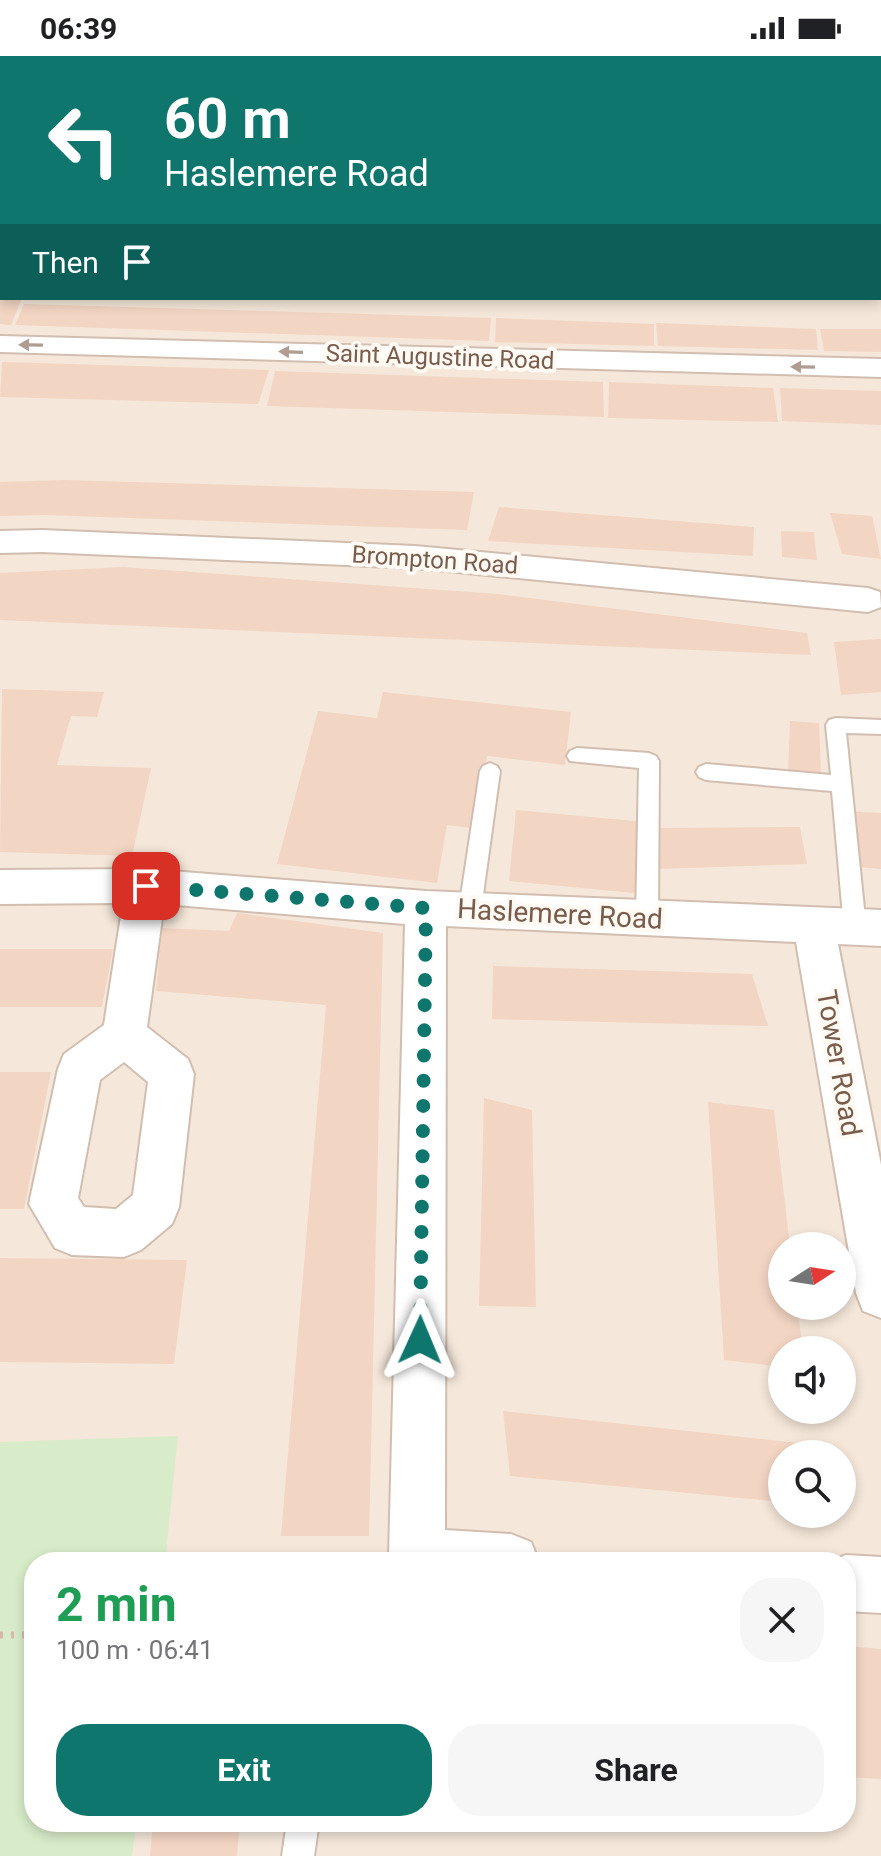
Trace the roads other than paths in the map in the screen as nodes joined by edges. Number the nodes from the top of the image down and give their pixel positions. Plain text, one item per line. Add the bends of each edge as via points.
1 (0, 344) edge
2 (881, 368) edge
3 (0, 542) edge
4 (868, 600) dead end
5 (881, 727) edge
6 (577, 756) dead end
7 (490, 771) dead end
8 (706, 772) dead end
9 (842, 784) junction
10 (146, 886) junction
11 (0, 887) edge
12 (448, 908) junction
13 (647, 919) junction
14 (850, 927) edge
15 (124, 1035) dead end
16 (881, 1293) edge
17 (415, 1552) edge
18 (856, 1584) edge
19 (881, 1585) edge
20 (302, 1832) edge
21 (298, 1856) edge

2 -> 1 street, Saint Augustine Road
3 - 4 street, Brompton Road via 415,557
5 - 9 lane via 836,725
6 - 13 lane via 649,761
7 - 12 lane
8 - 9 lane
9 - 14 lane
10 - 11 street, Haslemere Road
10 - 12 street, Haslemere Road
10 - 15 street
12 - 13 street, Haslemere Road
12 - 17 street
13 - 14 street, Haslemere Road
14 - 16 street, Tower Road
18 - 19 street
20 - 21 lane

